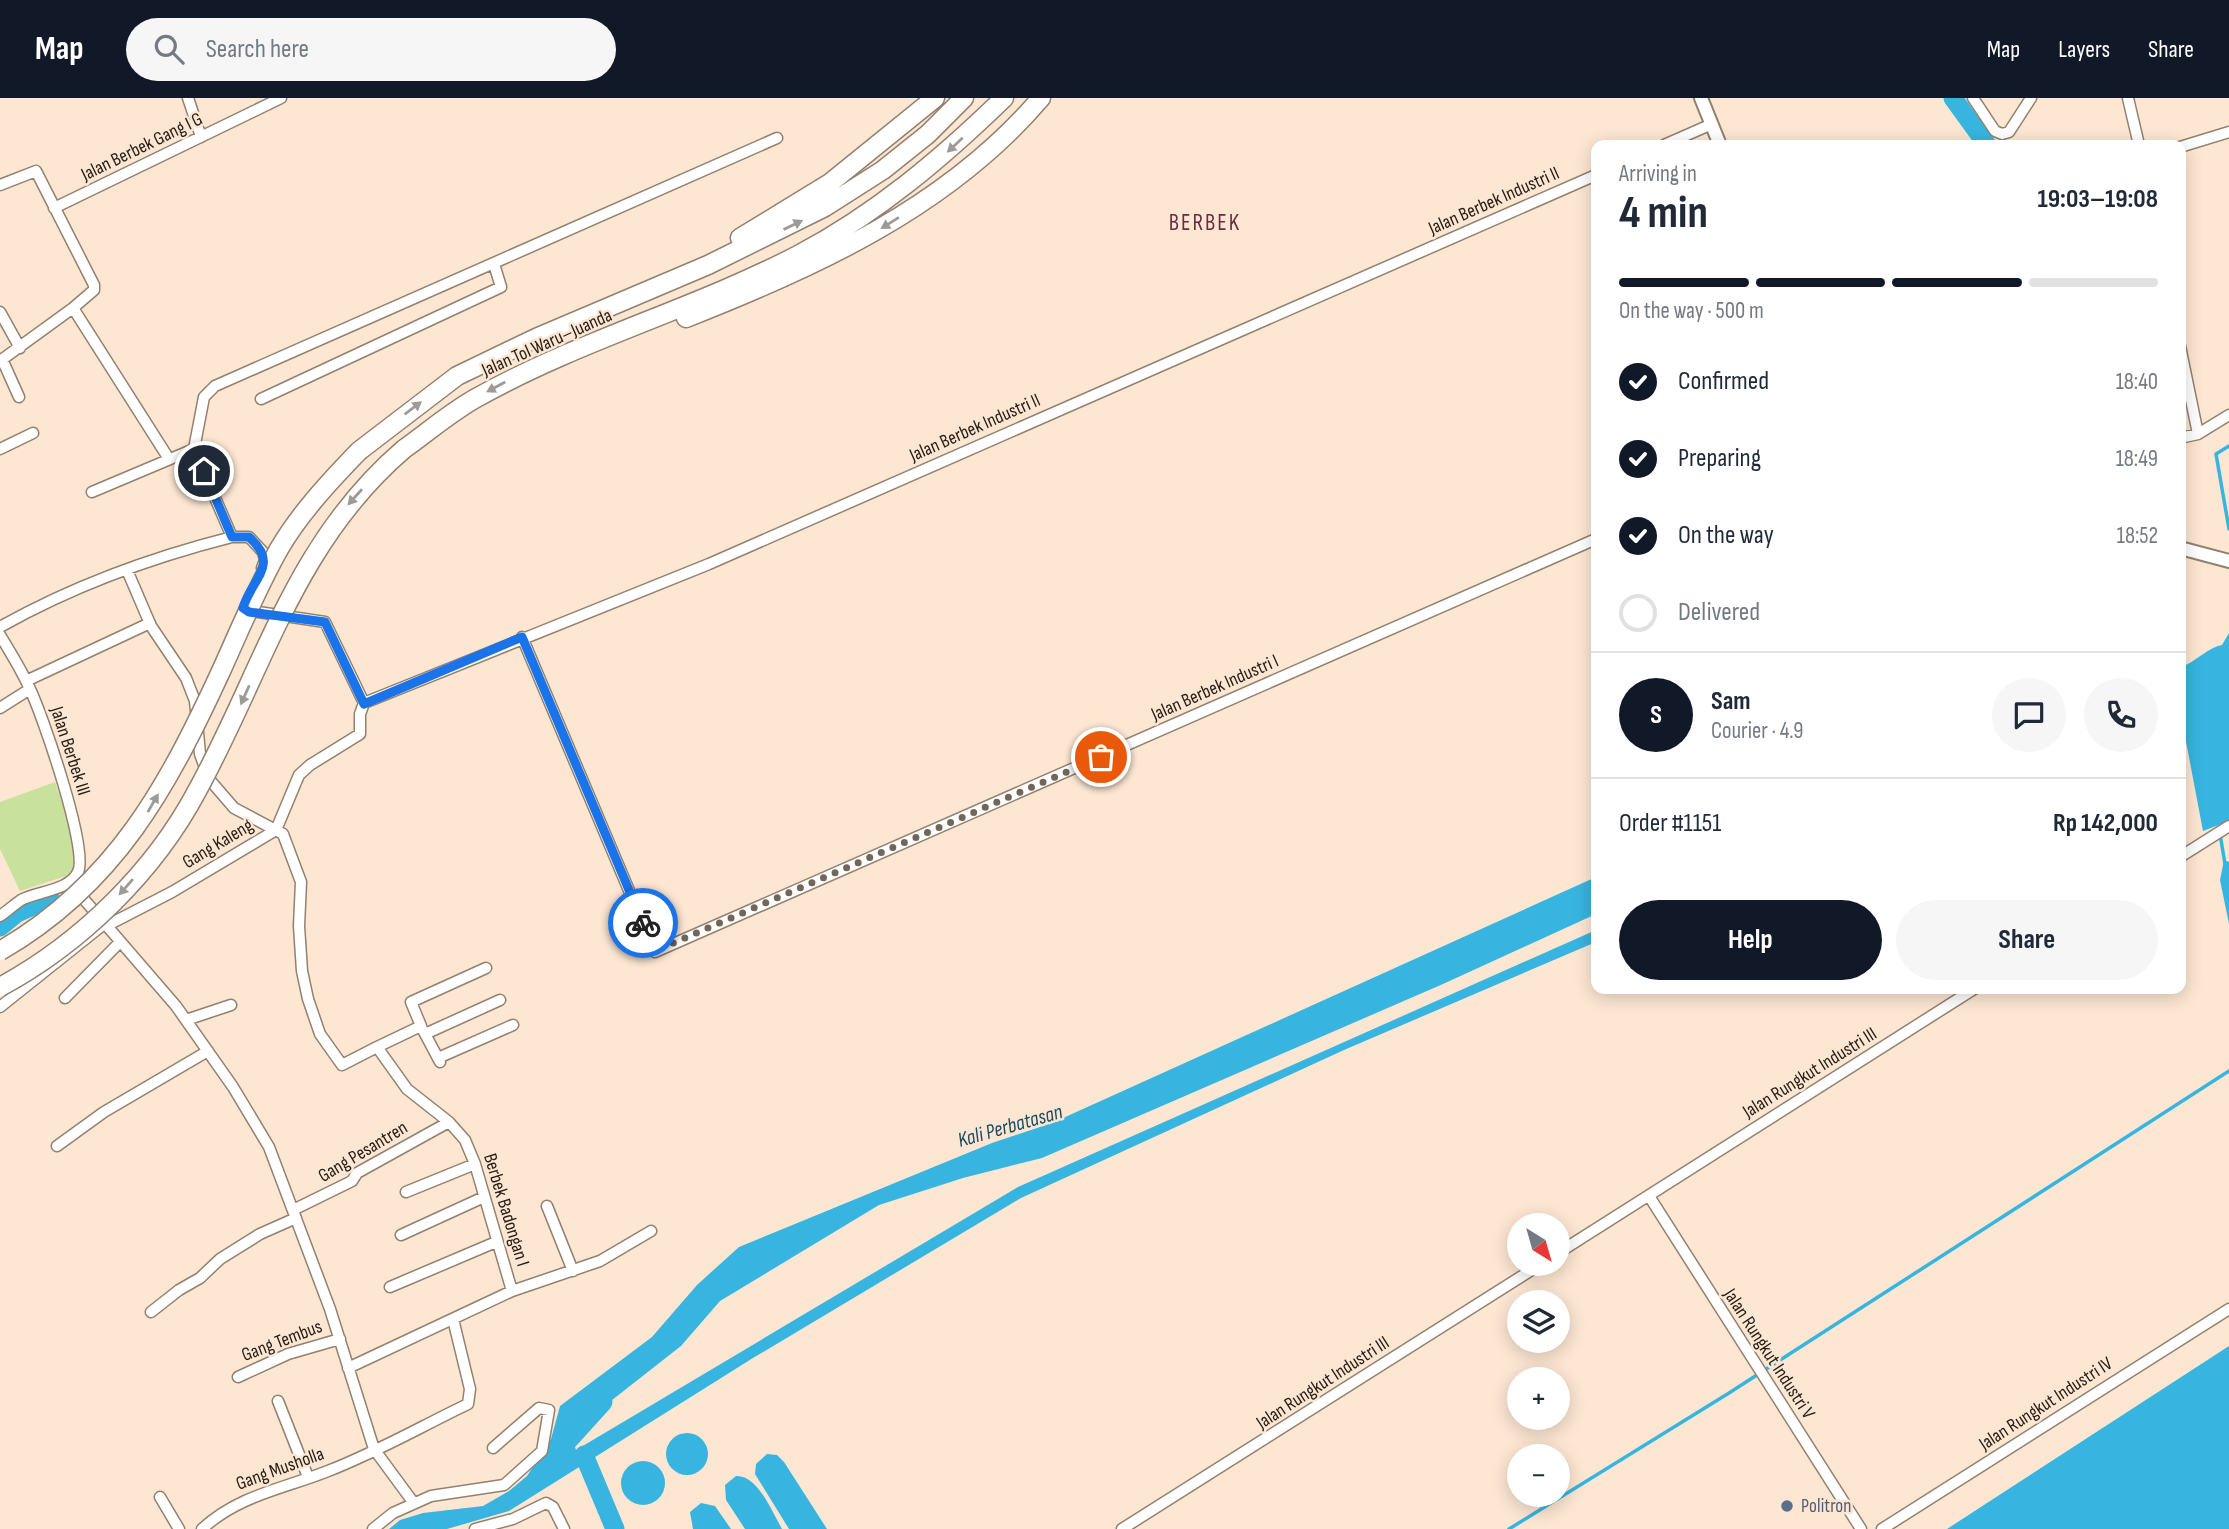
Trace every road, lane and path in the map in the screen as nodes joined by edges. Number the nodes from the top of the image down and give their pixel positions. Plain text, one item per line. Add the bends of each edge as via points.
1 (188, 98) edge
2 (281, 98) edge
3 (935, 98) edge
4 (964, 98) edge
5 (1004, 98) edge
6 (1041, 98) edge
7 (1701, 98) edge
8 (1973, 98) edge
9 (2031, 98) edge
10 (2128, 98) edge
11 (1712, 124) junction
12 (2229, 132) edge
13 (201, 138) junction
14 (777, 138) dead end
15 (1675, 140) edge
16 (1718, 140) edge
17 (2138, 140) edge
18 (2186, 145) edge
19 (1591, 177) edge
20 (0, 184) edge
21 (54, 208) junction
22 (494, 264) junction
23 (73, 308) junction
24 (0, 312) edge
25 (536, 338) junction
26 (20, 348) junction
27 (1, 360) edge
28 (526, 372) junction
29 (2186, 375) edge
30 (19, 397) dead end
31 (261, 399) dead end
32 (2229, 415) edge
33 (33, 433) dead end
34 (2198, 434) junction
35 (2186, 437) edge
36 (0, 449) edge
37 (194, 449) junction
38 (169, 459) junction
39 (92, 492) dead end
40 (232, 537) junction
41 (1591, 541) edge
42 (2186, 550) edge
43 (2229, 561) edge
44 (127, 570) junction
45 (150, 623) junction
46 (0, 627) edge
47 (0, 635) edge
48 (522, 637) junction
49 (28, 685) junction
50 (364, 704) junction
51 (0, 708) edge
52 (2226, 828) edge
53 (276, 830) junction
54 (2186, 853) edge
55 (69, 882) junction
56 (0, 916) edge
57 (105, 925) junction
58 (120, 942) junction
59 (0, 951) edge
60 (486, 968) dead end
61 (0, 988) edge
62 (1966, 994) edge
63 (65, 998) dead end
64 (500, 1000) dead end
65 (231, 1005) dead end
66 (0, 1007) edge
67 (186, 1020) junction
68 (513, 1025) dead end
69 (423, 1030) junction
70 (377, 1047) junction
71 (208, 1051) junction
72 (449, 1122) junction
73 (57, 1146) dead end
74 (475, 1164) junction
75 (406, 1192) dead end
76 (1649, 1196) junction
77 (484, 1197) junction
78 (547, 1206) dead end
79 (295, 1214) junction
80 (651, 1231) dead end
81 (401, 1235) dead end
82 (496, 1242) junction
83 (1570, 1246) edge
84 (573, 1271) junction
85 (1522, 1276) edge
86 (390, 1287) dead end
87 (512, 1291) junction
88 (2229, 1309) edge
89 (151, 1312) dead end
90 (453, 1320) junction
91 (340, 1339) junction
92 (348, 1368) junction
93 (237, 1377) dead end
94 (278, 1401) dead end
95 (493, 1448) dead end
96 (374, 1449) junction
97 (308, 1477) junction
98 (160, 1497) dead end
99 (413, 1502) junction
100 (515, 1524) edge
101 (179, 1529) edge
102 (202, 1529) edge
103 (373, 1529) edge
104 (475, 1529) edge
105 (564, 1529) edge
106 (1122, 1529) edge
107 (1861, 1529) edge
108 (1882, 1529) edge

1 - 13 street
2 - 13 street, Jalan Berbek Gang I G
3 - 25 highway via 830,183 750,234 602,301
25 -> 4 highway, Jalan Tol Waru–Juanda via 805,219 883,170
5 -> 28 highway, Jalan Tol Waru–Juanda via 951,149 848,227 741,283
6 -> 28 highway via 1015,127 939,192 885,227 738,298
7 - 11 street
8 - 9 street via 1995,131 2002,134 2009,132
10 - 17 street
11 - 15 street
11 - 16 street
12 - 18 street
13 - 21 street, Jalan Berbek Gang I G
14 - 22 street
19 - 48 street, Jalan Berbek Industri II via 709,564
20 - 21 street via 36,171
21 - 23 street via 94,285
22 - 31 street via 501,287
22 - 37 street via 215,386 204,397
23 - 26 street
23 - 38 street
24 - 26 street
59 -> 25 highway, Jalan Tol Waru–Juanda, bridge via 70,902 144,819 186,747 280,548 324,489 359,451 457,376
26 - 27 street
27 - 30 street
28 -> 61 highway, Jalan Tol Waru–Juanda, bridge via 474,398 404,449 346,507 304,569 233,722 176,827 98,916
29 - 34 street
32 - 34 street
33 - 36 street
34 - 35 street
37 - 38 street
37 - 40 street
38 - 39 street
40 - 44 street
40 - 50 street via 249,537 265,560 243,608 325,622
41 - 48 street, Jalan Berbek Industri I via 655,951
42 - 43 street
44 - 45 street
44 - 46 street
45 - 49 street
45 - 53 street via 186,678 195,701 200,754 209,779 234,808
47 - 49 street, Jalan Berbek III
48 - 50 street, Jalan Berbek Industri II
49 - 51 street
49 - 55 street, Jalan Berbek III via 79,841 81,862
50 - 53 street, Gang Kaleng via 362,731 299,775
52 - 54 street
53 - 57 street, Gang Kaleng
53 - 70 street via 283,834 301,882 302,971 320,1034 342,1065
55 - 56 street via 22,900
55 - 57 street
57 - 58 street
57 - 66 street, Gang Kaleng
58 - 63 street
58 - 67 street
60 - 69 street via 411,1002
62 - 76 street, Jalan Rungkut Industri III
64 - 69 street
65 - 67 street
67 - 71 street
68 - 69 street via 439,1060
69 - 70 street
70 - 72 street, Berbek Badongan I via 407,1089
71 - 73 street
71 - 79 street via 269,1147
72 - 74 street, Berbek Badongan I via 465,1140
72 - 79 street, Gang Pesantren
74 - 75 street
74 - 77 street, Berbek Badongan I
76 - 83 street, Jalan Rungkut Industri III
76 - 107 street, Jalan Rungkut Industri V
77 - 81 street
77 - 82 street, Berbek Badongan I
78 - 84 street
79 - 89 street, Gang Pesantren via 220,1259
79 - 91 street
80 - 84 street via 621,1252
82 - 86 street
82 - 87 street, Berbek Badongan I
84 - 87 street
85 - 106 street, Jalan Rungkut Industri III
87 - 90 street
88 - 108 street, Jalan Rungkut Industri IV
90 - 92 street
90 - 96 street, Gang Musholla via 470,1389 468,1404
91 - 92 street
91 - 93 street, Gang Tembus via 288,1354
92 - 96 street
94 - 97 street
95 - 99 street via 540,1408 550,1410 542,1451 504,1485
96 - 97 street, Gang Musholla
96 - 99 street
97 - 102 street, Gang Musholla via 255,1494
98 - 101 street
99 - 103 street
100 - 104 street
100 - 105 street via 544,1504 551,1505

